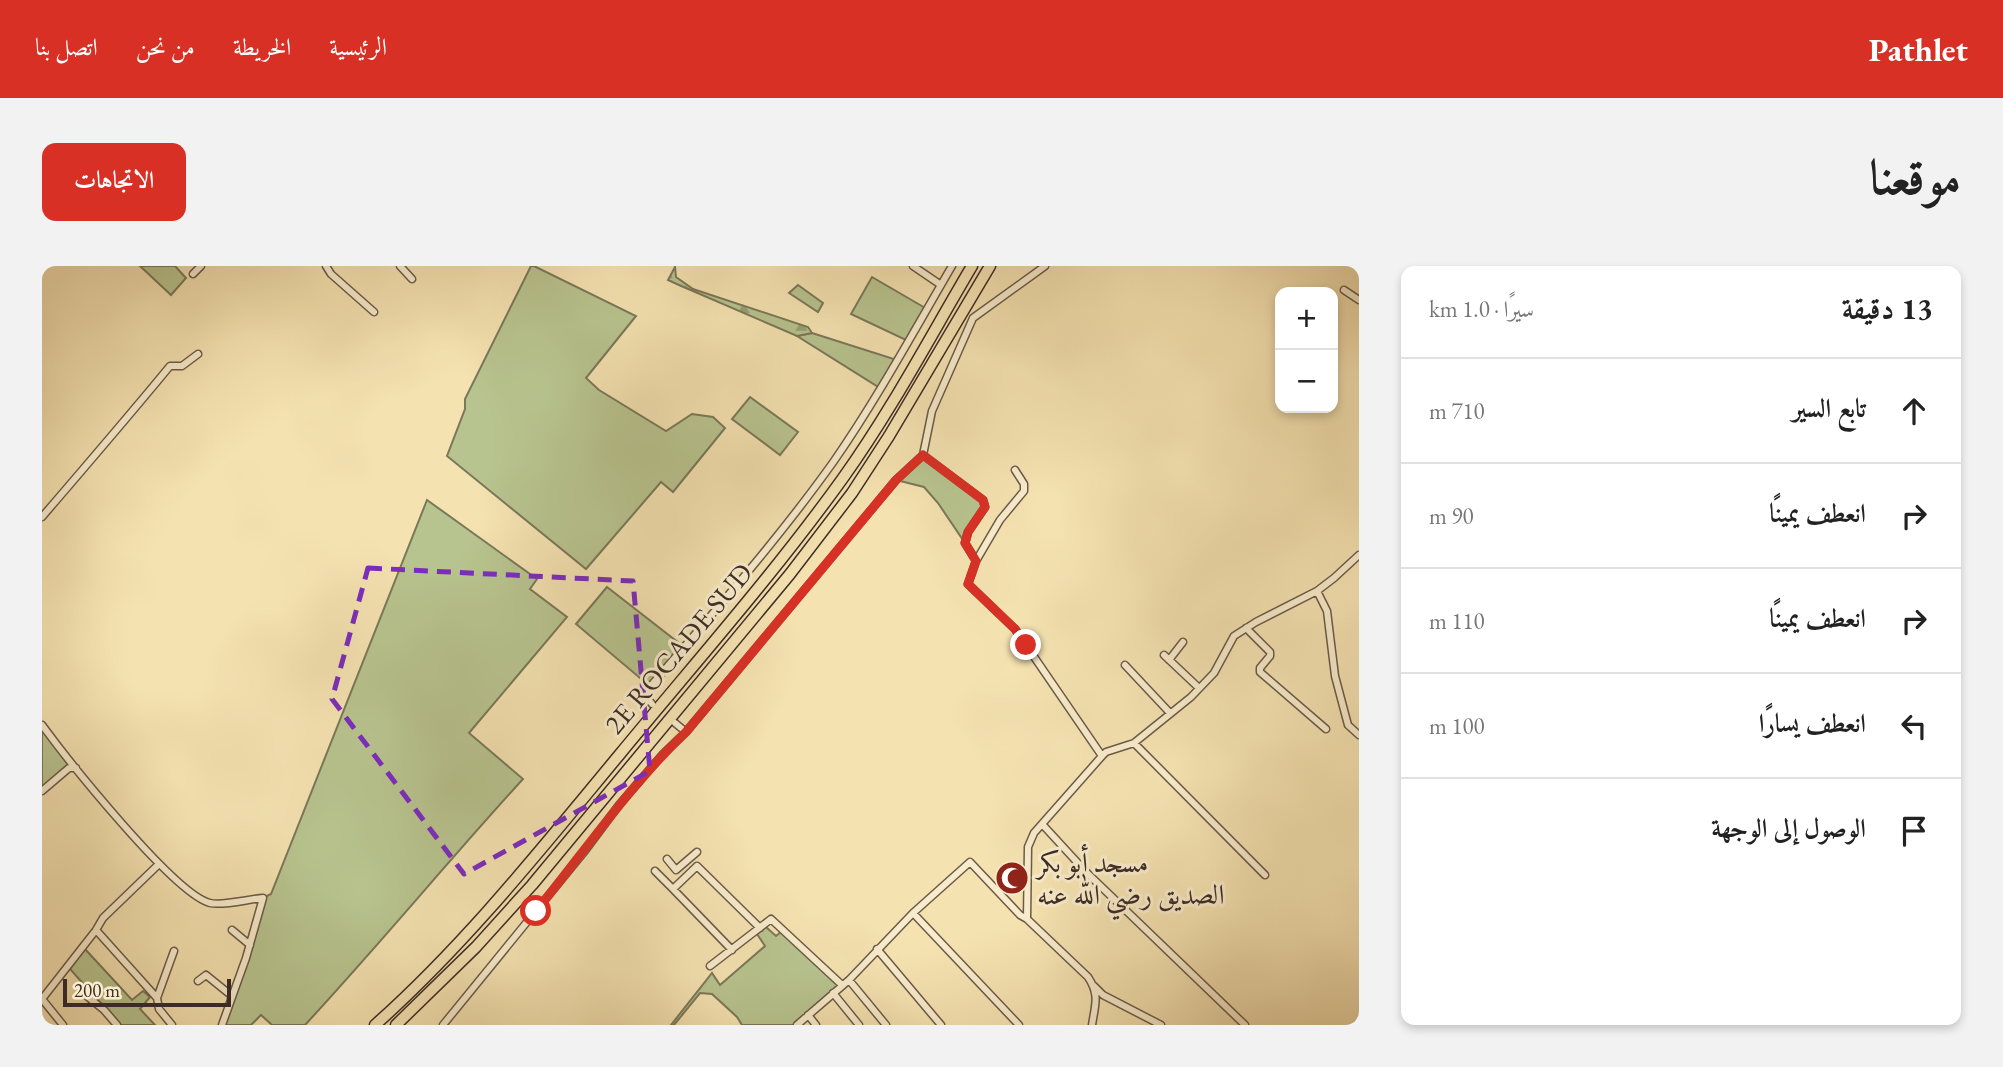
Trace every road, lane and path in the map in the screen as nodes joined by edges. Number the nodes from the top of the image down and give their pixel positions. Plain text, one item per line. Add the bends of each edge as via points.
1 (201, 266) edge
2 (326, 266) edge
3 (400, 266) edge
4 (913, 266) edge
5 (952, 266) edge
6 (972, 266) edge
7 (990, 266) edge
8 (1045, 266) edge
9 (193, 274) dead end
10 (412, 279) dead end
11 (941, 285) junction
12 (1344, 290) dead end
13 (1359, 300) edge
14 (374, 312) dead end
15 (198, 354) dead end
16 (923, 455) junction
17 (1015, 470) dead end
18 (42, 517) edge
19 (1359, 555) edge
20 (976, 561) junction
21 (1317, 590) junction
22 (1246, 628) junction
23 (1183, 642) dead end
24 (1125, 665) dead end
25 (1199, 688) junction
26 (652, 704) dead end
27 (1170, 713) junction
28 (675, 723) dead end
29 (42, 724) edge
30 (1326, 729) dead end
31 (686, 732) junction
32 (1359, 735) edge
33 (1134, 743) junction
34 (1102, 756) junction
35 (72, 766) junction
36 (42, 791) edge
37 (1042, 824) junction
38 (697, 852) dead end
39 (667, 859) dead end
40 (688, 860) junction
41 (159, 864) junction
42 (695, 868) junction
43 (655, 871) dead end
44 (1265, 875) dead end
45 (673, 889) junction
46 (913, 913) junction
47 (1027, 919) junction
48 (760, 928) junction
49 (96, 930) junction
50 (232, 930) dead end
51 (250, 945) junction
52 (877, 949) junction
53 (732, 950) junction
54 (174, 951) dead end
55 (710, 966) dead end
56 (849, 980) junction
57 (198, 981) dead end
58 (842, 985) junction
59 (1094, 986) junction
60 (832, 993) junction
61 (232, 996) junction
62 (88, 997) dead end
63 (157, 998) junction
64 (42, 999) edge
65 (808, 1015) junction
66 (63, 1025) edge
67 (117, 1025) edge
68 (172, 1025) edge
69 (222, 1025) edge
70 (375, 1025) edge
71 (396, 1025) edge
72 (443, 1025) edge
73 (797, 1025) edge
74 (816, 1025) edge
75 (859, 1025) edge
76 (886, 1025) edge
77 (941, 1025) edge
78 (1019, 1025) edge
79 (1092, 1025) edge
80 (1161, 1025) edge
81 (1245, 1025) edge

1 - 9 street
2 - 14 street
3 - 10 street
4 - 11 street
5 - 11 street
6 - 70 highway, 2E ROCADE SUD via 845,476 789,548 492,907
7 - 71 highway, 2E ROCADE SUD via 889,436 797,565 532,885
8 - 16 street via 973,318 932,411
11 - 26 street via 836,458 758,561 649,688
12 - 13 street
15 - 18 street via 182,366 170,366
16 - 20 street via 983,500 985,507 965,543
16 - 31 street via 896,480
17 - 20 street via 1024,491
19 - 21 street
20 - 34 street via 968,584 1015,629
21 - 22 street
21 - 32 street via 1326,611 1348,725
22 - 25 street via 1234,636 1214,673
22 - 30 street via 1270,652 1260,672
23 - 25 street via 1167,657
24 - 27 street
25 - 27 street
27 - 33 street
28 - 31 street
29 - 35 street
31 - 72 street via 619,805
33 - 34 street
33 - 44 street
34 - 37 street
35 - 36 street
35 - 41 street
37 - 47 street via 1028,847
37 - 81 street
38 - 40 street
39 - 40 street via 676,870
40 - 42 street
41 - 49 street
41 - 51 street via 212,903 263,898
42 - 45 street
42 - 48 street
43 - 45 street
45 - 53 street
46 - 47 street via 970,862
46 - 52 street
46 - 78 street
47 - 59 street
48 - 53 street
48 - 58 street via 771,919
49 - 63 street
49 - 64 street
50 - 51 street
51 - 61 street
52 - 56 street
52 - 77 street
53 - 55 street
54 - 63 street
56 - 58 street
56 - 76 street
57 - 61 street via 206,975
58 - 60 street
59 - 79 street
59 - 80 street
60 - 65 street
60 - 75 street
61 - 69 street
62 - 67 street
63 - 68 street via 159,1009
64 - 66 street
65 - 73 street
65 - 74 street

